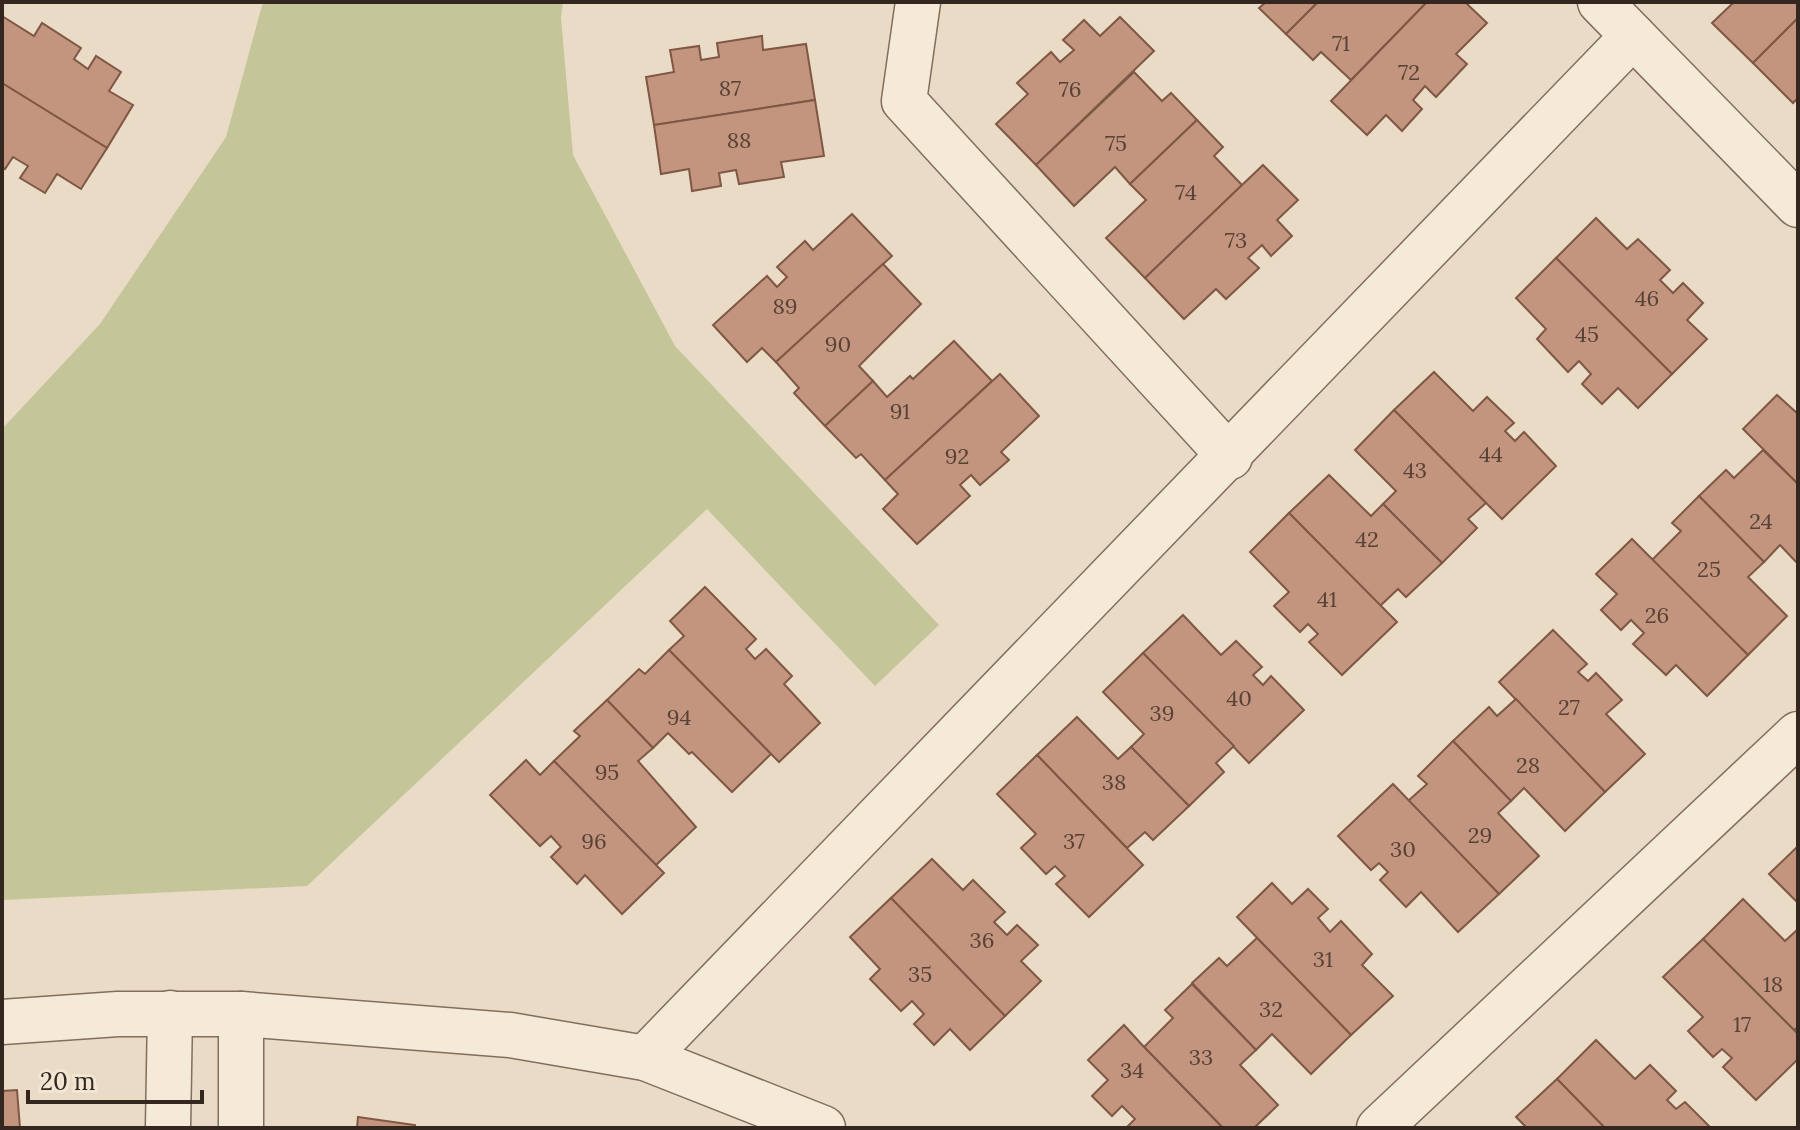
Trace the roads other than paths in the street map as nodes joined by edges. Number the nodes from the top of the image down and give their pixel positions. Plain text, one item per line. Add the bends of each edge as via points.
1 (918, 2) edge
2 (1600, 2) edge
3 (1633, 36) junction
4 (1798, 205) edge
5 (1230, 457) junction
6 (1798, 734) edge
7 (170, 1013) junction
8 (241, 1014) junction
9 (2, 1022) edge
10 (645, 1058) junction
11 (168, 1128) edge
12 (241, 1128) edge
13 (823, 1128) edge
14 (1379, 1128) edge

1 - 5 street via 904,101
2 - 3 street
3 - 4 street
3 - 5 street
5 - 10 street
6 - 14 street
7 - 8 street
7 - 9 street
7 - 11 street
8 - 10 street via 510,1035
8 - 12 street
10 - 13 street

